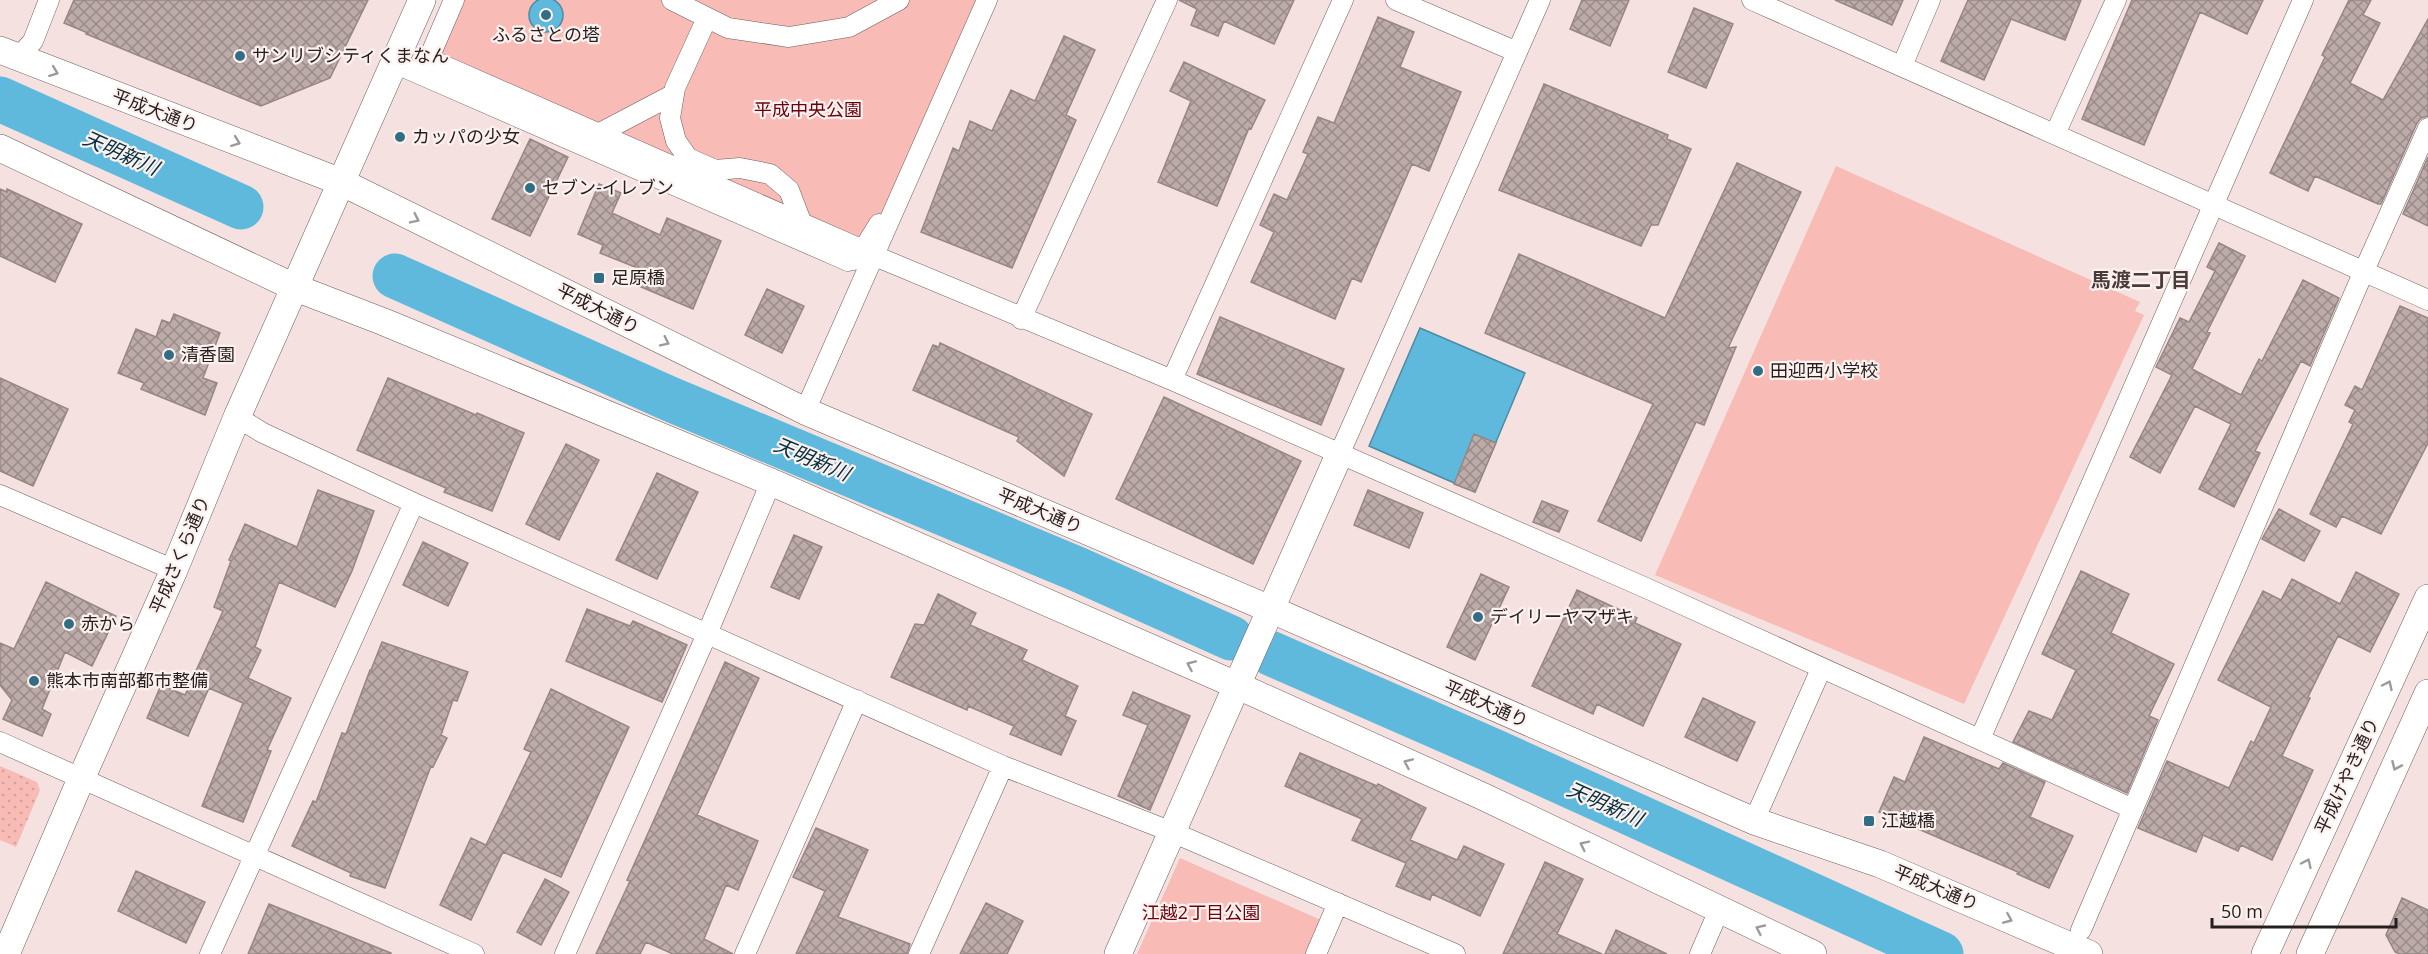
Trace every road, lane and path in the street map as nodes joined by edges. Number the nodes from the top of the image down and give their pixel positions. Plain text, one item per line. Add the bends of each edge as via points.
1 (49, 0) edge
2 (422, 0) edge
3 (454, 0) edge
4 (672, 0) edge
5 (899, 0) edge
6 (987, 0) edge
7 (1167, 0) edge
8 (1343, 0) edge
9 (1396, 0) edge
10 (1540, 0) edge
11 (1752, 0) edge
12 (1930, 0) edge
13 (2116, 0) edge
14 (2303, 0) edge
15 (707, 18) junction
16 (1517, 52) junction
17 (9, 54) edge
18 (394, 63) junction
19 (1902, 66) junction
20 (675, 94) junction
21 (2428, 128) edge
22 (598, 134) junction
23 (2055, 134) junction
24 (0, 148) edge
25 (341, 182) junction
26 (2213, 204) junction
27 (802, 224) junction
28 (879, 224) dead end
29 (874, 256) junction
30 (2363, 273) junction
31 (296, 288) junction
32 (2428, 300) edge
33 (1021, 318) junction
34 (1172, 380) junction
35 (805, 411) junction
36 (237, 417) junction
37 (1339, 455) junction
38 (771, 482) junction
39 (2, 500) edge
40 (414, 503) junction
41 (174, 570) junction
42 (2428, 598) edge
43 (1266, 616) junction
44 (707, 634) junction
45 (1821, 669) junction
46 (1239, 678) junction
47 (2428, 693) edge
48 (857, 700) junction
49 (1980, 739) junction
50 (0, 742) edge
51 (1003, 766) junction
52 (81, 779) junction
53 (2133, 810) junction
54 (1754, 821) junction
55 (1172, 832) junction
56 (256, 855) junction
57 (1338, 903) junction
58 (1719, 910) junction
59 (2085, 942) edge
60 (6, 954) edge
61 (210, 954) edge
62 (474, 954) edge
63 (565, 954) edge
64 (746, 954) edge
65 (919, 954) edge
66 (1118, 954) edge
67 (1316, 954) edge
68 (1455, 954) edge
69 (1700, 954) edge
70 (1813, 954) edge
71 (2265, 954) edge
72 (2310, 954) edge

1 - 17 street via 33,41
2 - 18 street
3 - 22 street via 427,62
4 - 15 street
5 - 15 street via 849,27 789,37 728,28
6 - 29 street
7 - 33 street
8 - 34 street
9 - 16 street
10 - 16 street
11 - 19 street
12 - 19 street
13 - 23 street
14 - 26 street
15 - 20 street
16 - 37 street
17 -> 25 street, 平成大通り
18 - 25 street
18 - 29 street via 848,261
19 - 23 street
20 - 22 street
20 - 27 street via 670,118 676,141 688,158 715,170 740,168 770,174 789,190
21 - 30 street
22 - 27 street
23 - 26 street
24 - 31 street
25 - 31 street
25 -> 35 street, 平成大通り
26 - 30 street
26 - 49 street
27 - 28 street via 863,250
29 - 33 street
29 - 35 street
30 - 32 street
30 - 53 street
31 - 36 street, 平成さくら通り
31 - 38 street
33 - 34 street
34 - 37 street
35 - 43 street, 平成大通り
36 - 40 street via 263,433
36 - 41 street, 平成さくら通り
37 - 43 street
37 - 45 street via 1646,588
38 - 44 street
46 -> 38 street
39 - 41 street
40 - 44 street
40 - 56 street
41 - 52 street, 平成さくら通り
71 -> 42 street, 平成けやき通り
43 - 46 street
43 - 54 street, 平成大通り
44 - 48 street
44 - 63 street
45 - 49 street
45 - 54 street
46 - 55 street
58 -> 46 street
47 -> 72 street
48 - 51 street
48 - 64 street
49 - 53 street
50 - 52 street
51 - 55 street
51 - 65 street
52 - 56 street
52 - 60 street, 平成さくら通り
53 - 59 street
54 -> 59 street, 平成大通り
55 - 57 street
55 - 66 street
56 - 61 street
56 - 62 street
57 - 67 street
57 - 68 street
58 - 69 street
70 -> 58 street

